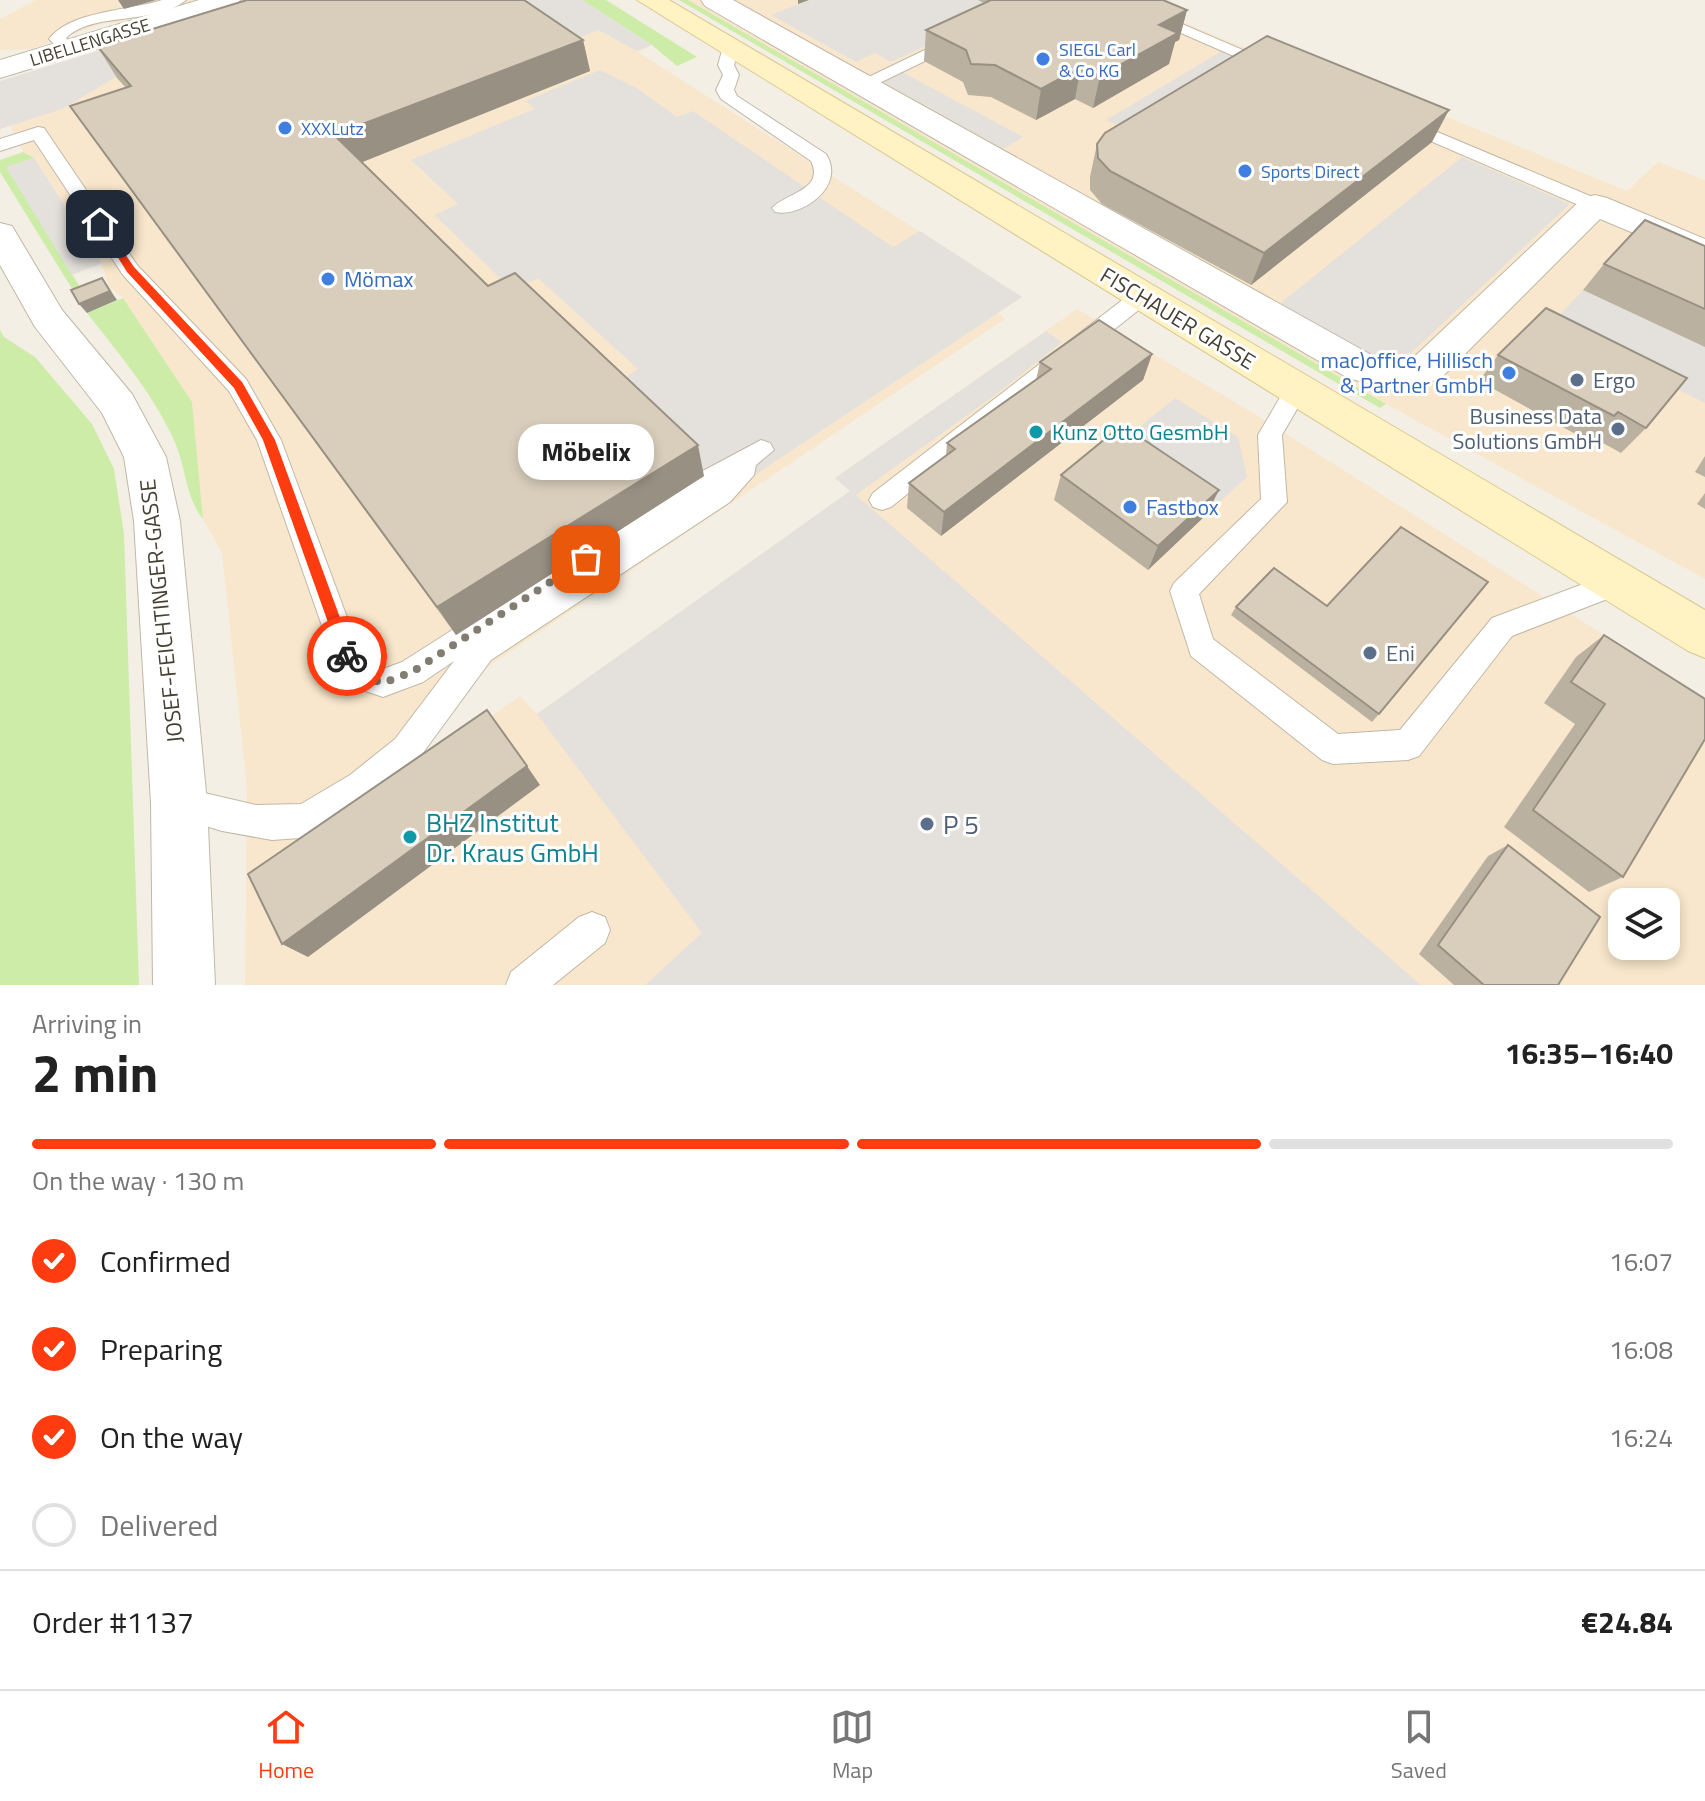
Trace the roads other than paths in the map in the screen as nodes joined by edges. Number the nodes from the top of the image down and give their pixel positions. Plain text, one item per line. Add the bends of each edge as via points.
1 (178, 0) edge
2 (227, 0) edge
3 (650, 0) edge
4 (1113, 0) edge
5 (721, 1) edge
6 (972, 32) edge
7 (731, 47) junction
8 (68, 49) junction
9 (0, 69) edge
10 (1294, 75) edge
11 (861, 85) junction
12 (1382, 113) edge
13 (0, 145) edge
14 (1595, 205) junction
15 (782, 208) dead end
16 (0, 234) edge
17 (1705, 252) edge
18 (1142, 296) junction
19 (1296, 390) junction
20 (882, 500) dead end
21 (1618, 583) junction
22 (1705, 636) edge
23 (179, 803) junction
24 (592, 930) dead end
25 (184, 985) edge
26 (524, 985) edge

1 - 8 lane via 77,23 57,39
2 - 8 street, LIBELLENGASSE
3 - 7 main road, FISCHAUER GASSE
4 - 10 lane
5 - 11 street
6 - 11 lane
7 - 15 lane via 725,90 730,99 819,158 826,168 818,189
7 - 18 main road, FISCHAUER GASSE
8 - 9 street, LIBELLENGASSE
11 - 14 street via 1362,368 1399,378 1427,368
12 - 14 lane
13 - 23 lane via 38,132 130,270 238,385 269,440 353,673 383,683 412,672 761,450 721,495 481,651 455,679 413,742 382,774 299,822 242,821
14 - 17 street
16 - 23 street, JOSEF-FEICHTINGER-GASSE via 48,318 118,405 145,457 157,521
18 - 19 main road, FISCHAUER GASSE
18 - 20 lane
19 - 21 main road, FISCHAUER GASSE
19 - 21 lane via 1270,435 1274,502 1184,591 1201,647 1333,749 1408,745 1502,627
21 - 22 main road, FISCHAUER GASSE
23 - 25 street, JOSEF-FEICHTINGER-GASSE
24 - 26 lane

